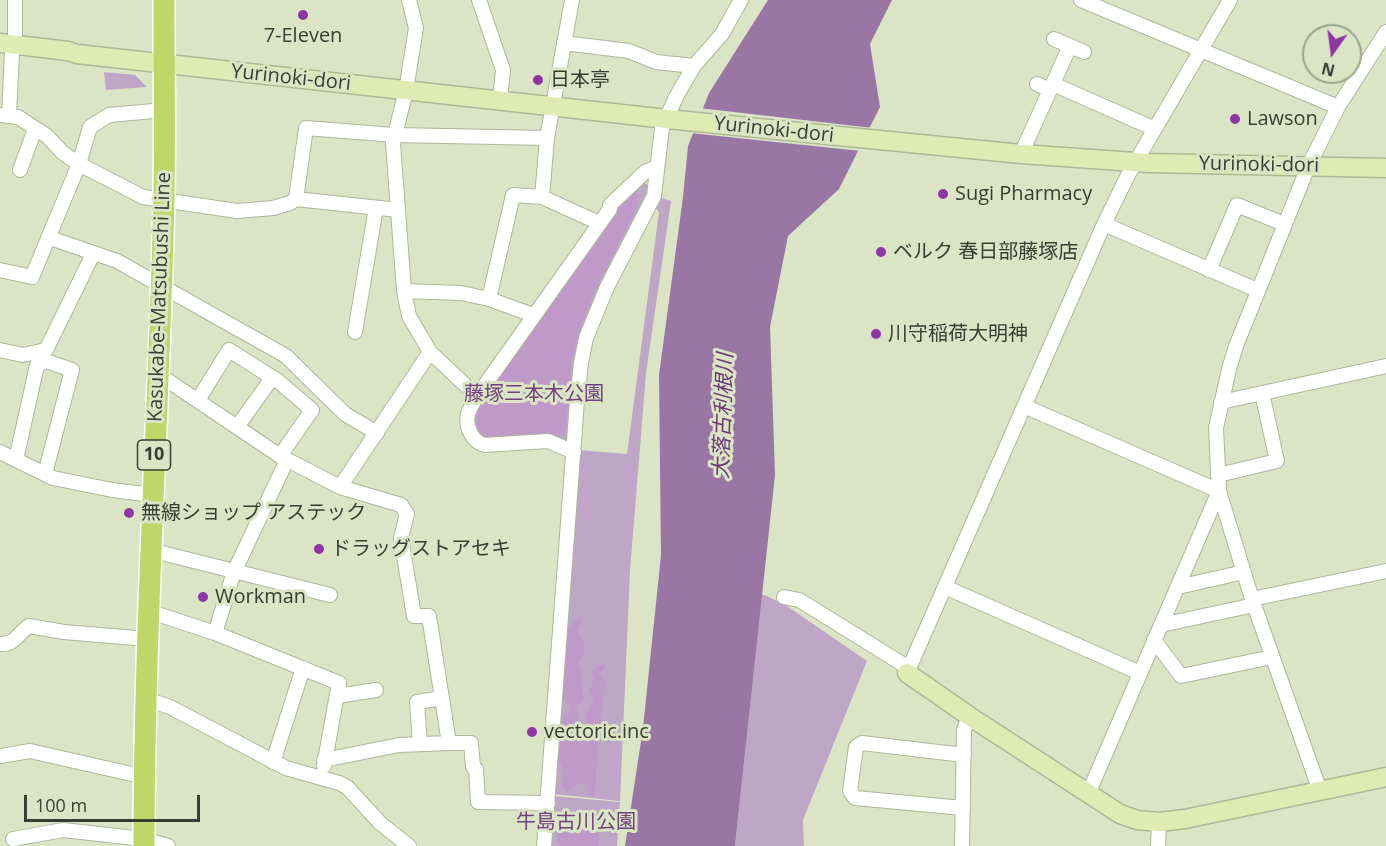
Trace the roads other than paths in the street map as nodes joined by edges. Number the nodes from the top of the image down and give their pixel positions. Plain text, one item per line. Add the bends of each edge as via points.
1 (15, 0) edge
2 (164, 0) edge
3 (409, 0) edge
4 (479, 0) edge
5 (572, 0) edge
6 (741, 0) edge
7 (1081, 0) edge
8 (1230, 0) edge
9 (1386, 32) edge
10 (1054, 39) dead end
11 (564, 43) junction
12 (1070, 46) junction
13 (7, 48) edge
14 (1201, 50) junction
15 (1084, 52) dead end
16 (165, 64) junction
17 (694, 66) junction
18 (1046, 86) junction
19 (406, 90) junction
20 (500, 100) junction
21 (552, 105) junction
22 (1338, 107) junction
23 (165, 110) junction
24 (5, 116) edge
25 (667, 119) junction
26 (35, 129) junction
27 (1155, 129) junction
28 (394, 135) junction
29 (547, 138) junction
30 (1021, 154) junction
31 (1135, 163) junction
32 (79, 164) junction
33 (657, 167) junction
34 (1308, 167) junction
35 (1386, 168) edge
36 (20, 170) dead end
37 (542, 197) junction
38 (296, 199) junction
39 (164, 200) junction
40 (376, 208) junction
41 (398, 210) junction
42 (599, 223) junction
43 (1104, 224) junction
44 (1284, 224) junction
45 (50, 237) junction
46 (93, 254) junction
47 (0, 270) edge
48 (1209, 270) junction
49 (161, 287) junction
50 (1257, 290) junction
51 (404, 291) junction
52 (489, 299) junction
53 (533, 315) junction
54 (355, 332) dead end
55 (0, 350) edge
56 (430, 352) junction
57 (1386, 366) edge
58 (158, 375) junction
59 (272, 378) junction
60 (1262, 393) junction
61 (477, 396) junction
62 (198, 400) junction
63 (1221, 402) junction
64 (1024, 406) junction
65 (237, 427) junction
66 (377, 433) junction
67 (0, 452) edge
68 (574, 452) junction
69 (283, 458) junction
70 (16, 460) junction
71 (45, 474) junction
72 (1218, 475) junction
73 (340, 487) junction
74 (1219, 491) junction
75 (152, 495) junction
76 (150, 550) junction
77 (1386, 571) edge
78 (234, 572) junction
79 (1244, 572) junction
80 (945, 587) junction
81 (1178, 587) junction
82 (330, 595) dead end
83 (784, 597) dead end
84 (1253, 602) junction
85 (148, 611) junction
86 (1161, 625) junction
87 (215, 633) junction
88 (147, 639) junction
89 (1154, 640) junction
90 (0, 644) edge
91 (1272, 657) junction
92 (303, 668) junction
93 (907, 673) junction
94 (1140, 673) junction
95 (376, 690) dead end
96 (337, 696) junction
97 (442, 698) junction
98 (146, 699) junction
99 (969, 716) junction
100 (449, 743) junction
101 (420, 744) junction
102 (964, 755) junction
103 (0, 756) edge
104 (324, 760) junction
105 (273, 762) junction
106 (145, 777) junction
107 (323, 777) junction
108 (1386, 777) edge
109 (1320, 791) junction
110 (1088, 795) junction
111 (548, 803) junction
112 (963, 808) junction
113 (1160, 822) junction
114 (13, 839) dead end
115 (144, 842) edge
116 (168, 846) edge
117 (410, 846) edge
118 (544, 846) edge
119 (962, 846) edge
120 (1158, 846) edge

1 - 13 street
2 - 16 main road, Kasukabe-Matsubushi Line / 10
3 - 19 street via 416,28
4 - 20 street via 503,70
5 - 11 street
6 - 17 street via 722,34
7 - 14 street
8 - 14 street
9 - 22 street
10 - 12 street
11 - 17 street via 629,51 656,62
11 - 21 street
12 - 15 street
12 - 18 street
13 - 16 street, Yurinoki-dori via 67,58 77,54
13 - 24 street
14 - 22 street
14 - 27 street
16 - 19 street, Yurinoki-dori
16 - 23 main road, Kasukabe-Matsubushi Line / 10
17 - 25 street
18 - 27 street
18 - 30 street
19 - 20 street, Yurinoki-dori
19 - 28 street
20 - 21 street, Yurinoki-dori
21 - 25 street, Yurinoki-dori
21 - 29 street
22 - 34 street
23 - 32 street via 109,115 90,127
23 - 39 main road, Kasukabe-Matsubushi Line / 10
24 - 26 street via 18,117
25 - 30 street, Yurinoki-dori
25 - 33 street via 659,140
26 - 32 street
26 - 36 street
27 - 31 street
28 - 29 street
28 - 38 street via 306,128
28 - 41 street
29 - 37 street
30 - 31 street, Yurinoki-dori
31 - 34 street, Yurinoki-dori
31 - 43 street
32 - 39 street via 143,198
32 - 45 street
33 - 42 street via 645,172 610,206
33 - 68 street via 654,196 607,287 586,338
34 - 35 street, Yurinoki-dori
34 - 44 street
37 - 42 street
37 - 52 street via 513,195
38 - 39 street via 273,208 237,211
38 - 40 street
39 - 49 main road, Kasukabe-Matsubushi Line / 10
40 - 41 street
40 - 54 street
41 - 51 street
42 - 53 street
43 - 48 street
43 - 64 street
44 - 48 street via 1237,205
44 - 50 street
45 - 46 street
45 - 47 street via 32,277
46 - 49 street via 117,261
46 - 55 street via 46,350 23,355
48 - 50 street
49 - 58 main road, Kasukabe-Matsubushi Line / 10
49 - 66 street via 286,356 345,414
50 - 63 street
51 - 52 street via 461,293
51 - 56 street via 410,316
52 - 53 street
53 - 61 street
56 - 61 street
56 - 66 street
57 - 60 street
58 - 62 street
58 - 75 main road, Kasukabe-Matsubushi Line / 10
59 - 62 street via 229,350
59 - 65 street
59 - 69 street via 312,410
60 - 63 street
60 - 72 street via 1277,461
61 - 68 street via 468,422 472,439 478,444 548,441
62 - 65 street
63 - 72 street via 1216,428
64 - 74 street
64 - 80 street
65 - 69 street
66 - 73 street
67 - 70 street
68 - 111 street
69 - 73 street
69 - 78 street
70 - 71 street
70 - 71 street via 37,365 46,361 72,370
71 - 75 street
72 - 74 street
73 - 97 street via 405,509 401,538 414,616 429,616
74 - 79 street
74 - 81 street
75 - 76 main road, Kasukabe-Matsubushi Line / 10
76 - 78 street
76 - 85 main road, Kasukabe-Matsubushi Line / 10
77 - 84 street
78 - 82 street
78 - 87 street
79 - 81 street
79 - 84 street
80 - 93 street
80 - 94 street
81 - 86 street
83 - 93 street via 809,606 904,665
84 - 86 street
84 - 91 street
85 - 87 street
85 - 88 main road, Kasukabe-Matsubushi Line / 10
86 - 89 street
87 - 92 street
88 - 90 street via 28,626 15,641
88 - 98 main road, Kasukabe-Matsubushi Line / 10
89 - 91 street via 1181,676
89 - 94 street
91 - 109 street
92 - 96 street via 339,683
92 - 105 street
93 - 99 street
94 - 110 street
95 - 96 street
96 - 104 street
97 - 100 street
97 - 101 street via 417,702
98 - 105 street via 170,707
98 - 106 main road, Kasukabe-Matsubushi Line / 10
99 - 102 street via 964,730
99 - 110 street
100 - 101 street
100 - 111 street via 471,742 478,802
101 - 104 street
102 - 112 street
102 - 112 street via 862,743 856,747 850,791 855,798
103 - 106 street via 30,751
104 - 107 street
105 - 107 street
106 - 115 main road, Kasukabe-Matsubushi Line / 10
107 - 117 street via 347,787 380,823
108 - 109 street
109 - 113 street
110 - 113 street via 1120,814
111 - 118 street
112 - 119 street
113 - 120 street
114 - 115 street via 63,830
115 - 116 street

